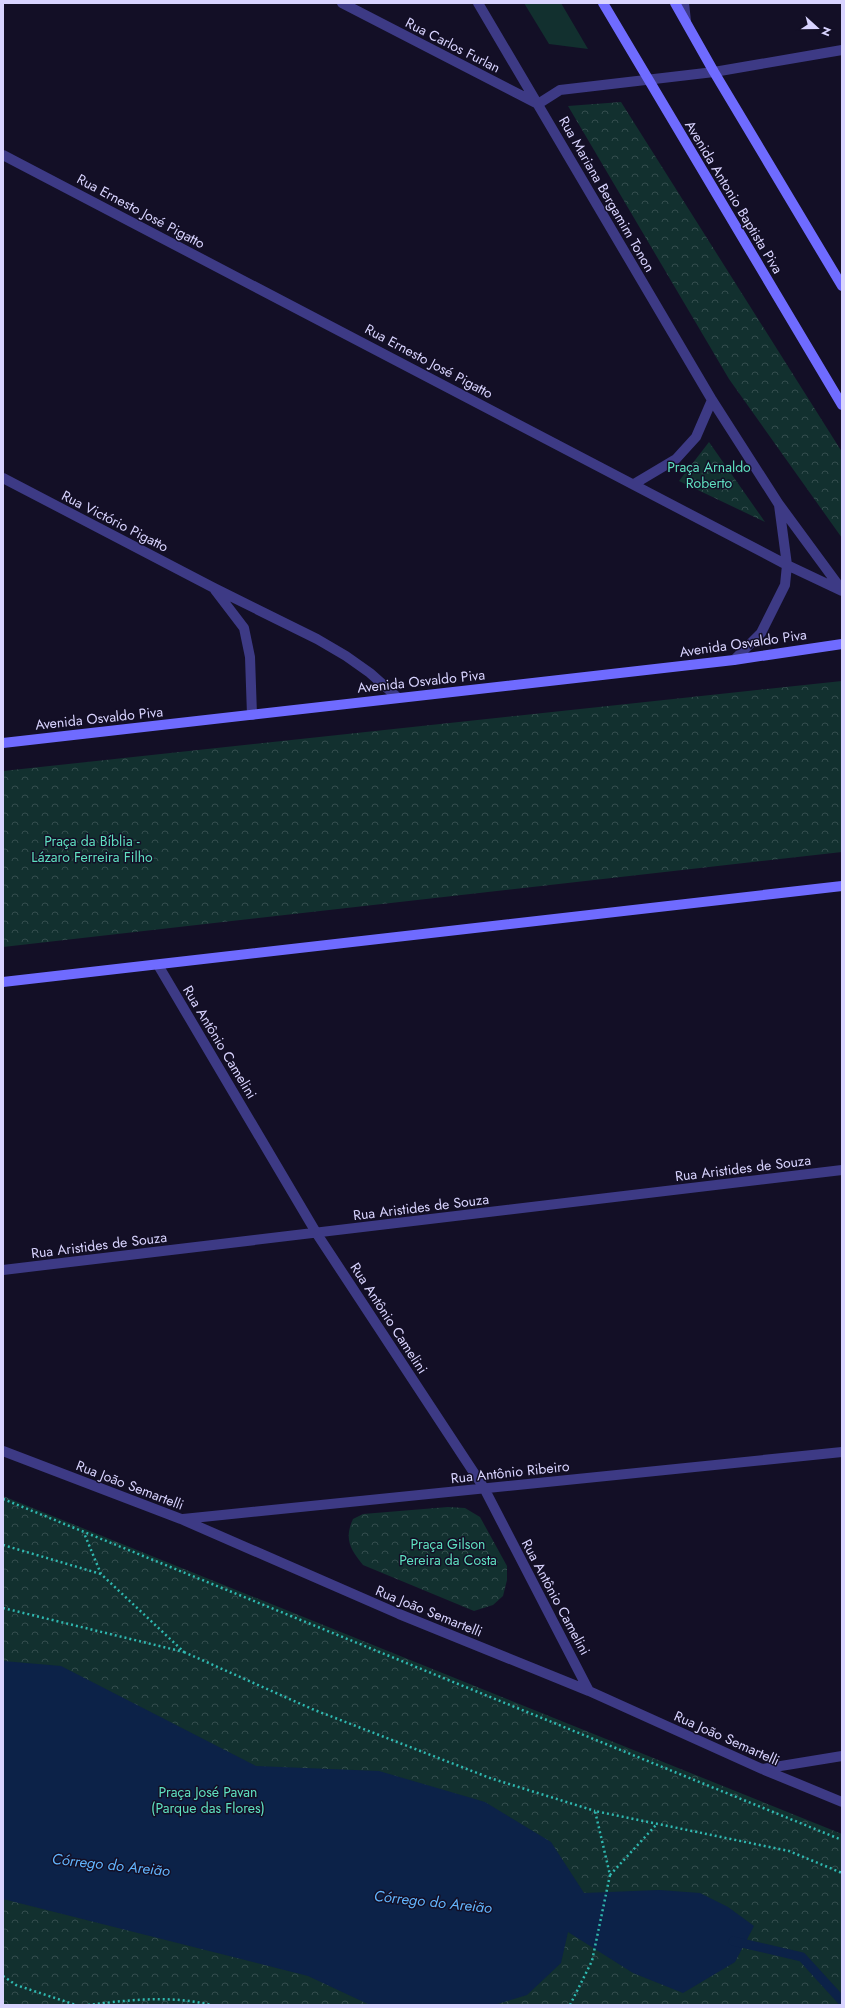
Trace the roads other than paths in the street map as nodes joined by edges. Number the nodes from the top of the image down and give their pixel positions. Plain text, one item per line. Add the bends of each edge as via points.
1 (342, 3) edge
2 (364, 3) edge
3 (478, 3) edge
4 (603, 3) edge
5 (676, 3) edge
6 (684, 3) edge
7 (355, 10) junction
8 (686, 21) junction
9 (842, 50) edge
10 (714, 72) junction
11 (648, 79) junction
12 (538, 104) junction
13 (3, 155) edge
14 (842, 286) edge
15 (712, 400) junction
16 (842, 404) edge
17 (3, 478) edge
18 (634, 484) junction
19 (778, 503) junction
20 (787, 564) junction
21 (214, 588) junction
22 (842, 590) edge
23 (842, 644) edge
24 (734, 660) junction
25 (397, 697) junction
26 (252, 715) junction
27 (3, 743) edge
28 (842, 886) edge
29 (158, 965) junction
30 (3, 982) edge
31 (842, 1170) edge
32 (318, 1234) junction
33 (3, 1270) edge
34 (3, 1451) edge
35 (842, 1452) edge
36 (484, 1488) junction
37 (181, 1520) junction
38 (589, 1691) junction
39 (842, 1756) edge
40 (762, 1769) junction
41 (842, 1802) edge

1 - 7 street, Rua Carlos Furlan
2 - 7 street
3 - 12 street, Rua Mariana Bergamim Tonon
4 - 11 street, Avenida Antonio Baptista Piva
5 - 8 street
6 - 8 street
7 - 12 street, Rua Carlos Furlan
8 - 10 street
9 - 10 street
10 - 11 street
10 - 14 street
11 - 12 street via 560,90
11 - 16 street, Avenida Antonio Baptista Piva
12 - 15 street, Rua Mariana Bergamim Tonon
13 - 18 street, Rua Ernesto José Pigatto
15 - 18 street via 696,437 676,460
15 - 19 street, Rua Mariana Bergamim Tonon
17 - 21 street, Rua Victório Pigatto
18 - 20 street, Rua Ernesto José Pigatto
19 - 20 street, Rua Mariana Bergamim Tonon
19 - 22 street, Rua Mariana Bergamim Tonon
20 - 22 street, Rua Ernesto José Pigatto
20 - 24 street, Rua Mariana Bergamim Tonon via 785,585 761,633
21 - 25 street, Rua Victório Pigatto via 346,656
21 - 26 street, Rua Victório Pigatto via 244,628 250,657
23 - 24 street, Avenida Osvaldo Piva
24 - 25 street, Avenida Osvaldo Piva
25 - 26 street, Avenida Osvaldo Piva
26 - 27 street, Avenida Osvaldo Piva
28 - 29 street
29 - 30 street
29 - 32 street, Rua Antônio Camelini
31 - 32 street, Rua Aristides de Souza
32 - 33 street, Rua Aristides de Souza
32 - 36 street, Rua Antônio Camelini
34 - 37 street, Rua João Semartelli
35 - 36 street, Rua Antônio Ribeiro
36 - 37 street, Rua Antônio Ribeiro
36 - 38 street, Rua Antônio Camelini
37 - 38 street, Rua João Semartelli via 399,1614
38 - 40 street, Rua João Semartelli
39 - 40 street
40 - 41 street, Rua João Semartelli

